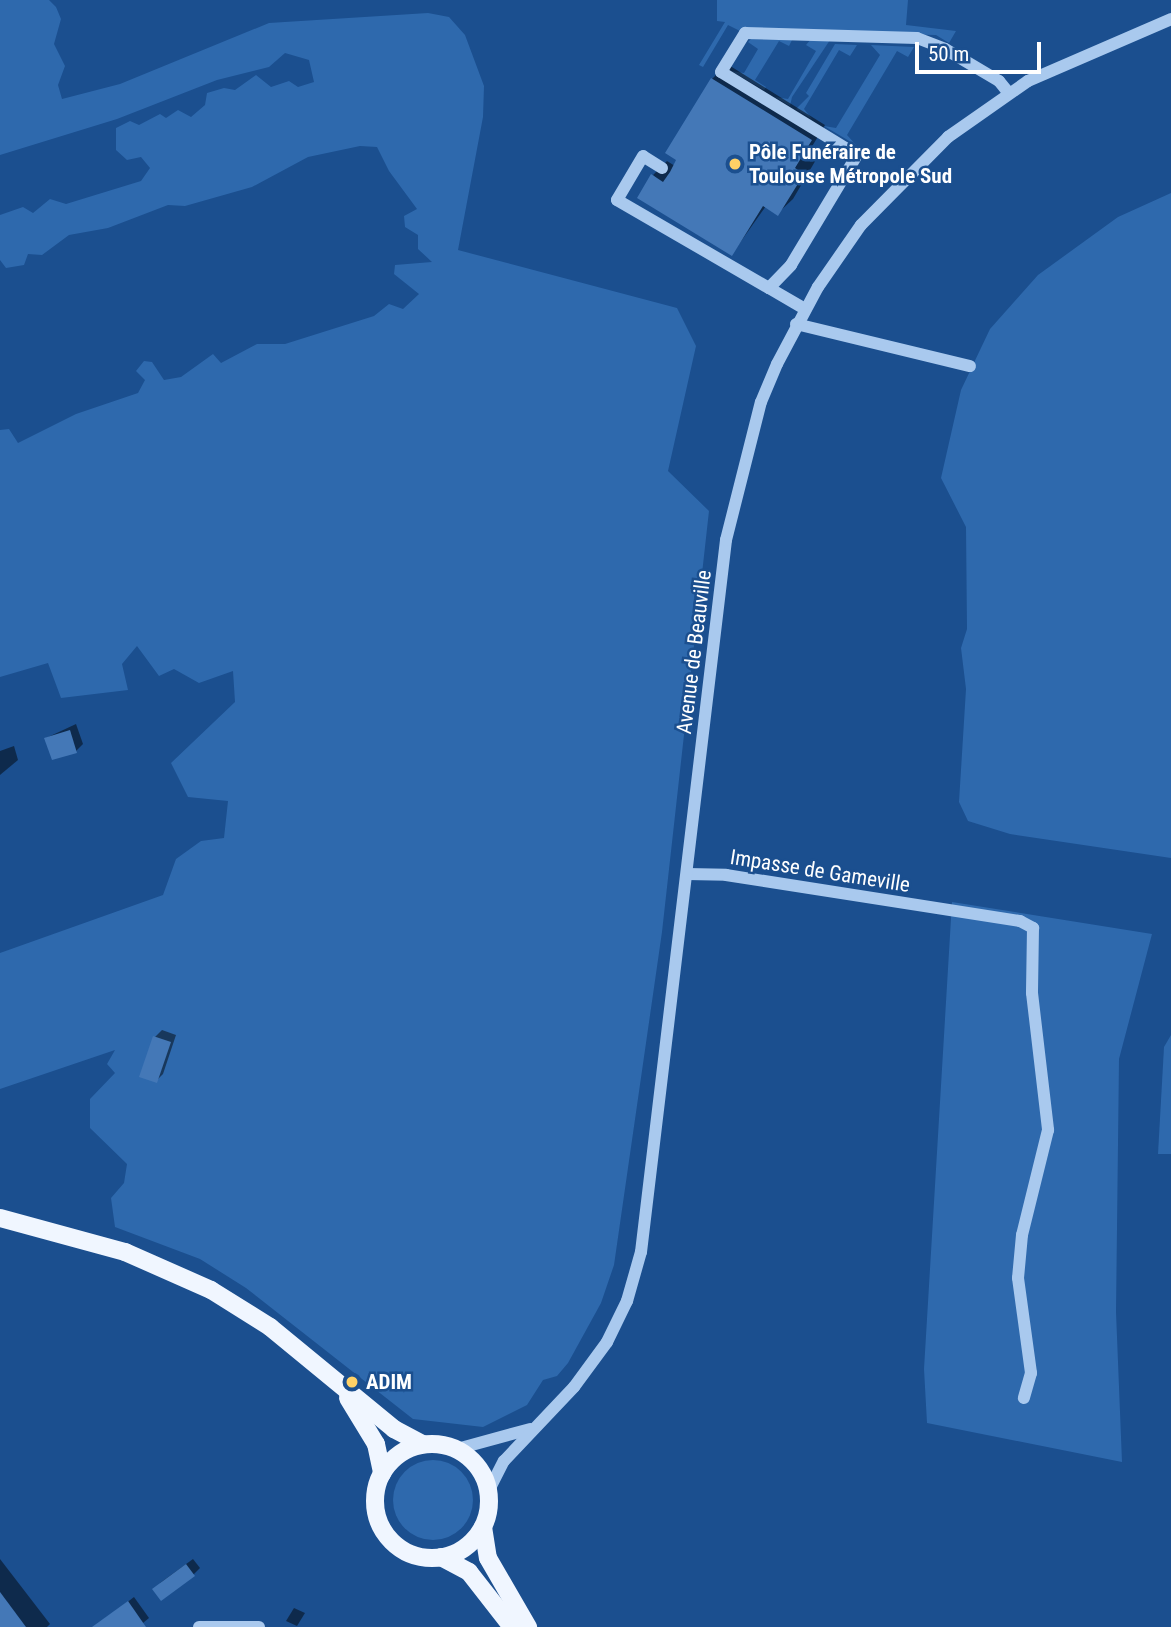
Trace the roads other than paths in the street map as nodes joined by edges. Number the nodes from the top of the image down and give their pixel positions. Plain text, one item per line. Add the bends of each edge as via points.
1 (1171, 19) edge
2 (1150, 30) junction
3 (1171, 32) edge
4 (1009, 92) junction
5 (662, 168) dead end
6 (769, 288) junction
7 (805, 309) junction
8 (796, 324) junction
9 (970, 366) dead end
10 (687, 874) junction
11 (0, 1218) edge
12 (344, 1391) junction
13 (1024, 1398) dead end
14 (530, 1429) junction
15 (422, 1444) junction
16 (457, 1449) junction
17 (382, 1473) junction
18 (489, 1490) junction
19 (483, 1527) junction
20 (441, 1558) junction
21 (199, 1627) edge
22 (259, 1627) edge
23 (512, 1627) edge
24 (528, 1627) edge

1 - 2 street, Avenue de Beauville
2 - 3 street, Avenue de Beauville
2 - 4 street, Avenue de Beauville via 1084,53
4 - 6 street via 999,81 945,49 917,38 745,33 721,72 857,155 791,265
4 - 7 street, Avenue de Beauville via 920,162 878,207
5 - 6 street via 643,156 617,200
6 - 7 street
7 - 8 street, Avenue de Beauville
8 - 9 street
8 - 10 street, Avenue de Beauville via 761,402 726,540
10 - 13 street, Impasse de Gameville via 726,875 1020,921 1033,928 1032,993 1048,1129 1018,1278 1031,1373
10 - 14 street, Avenue de Beauville via 641,1252 627,1301 607,1342 575,1387
11 - 12 main road via 125,1252 211,1290 270,1327
12 - 15 main road via 402,1435
12 - 17 main road via 376,1444
14 - 16 street, Avenue de Beauville
14 - 18 street, Avenue de Beauville
15 - 16 main road
15 - 17 main road via 399,1454
16 - 18 main road via 478,1466
17 - 20 main road via 375,1504 385,1534 410,1553
18 - 19 main road
19 - 20 main road via 461,1550
19 - 24 main road via 488,1558
20 - 23 main road via 470,1572
21 - 22 street

